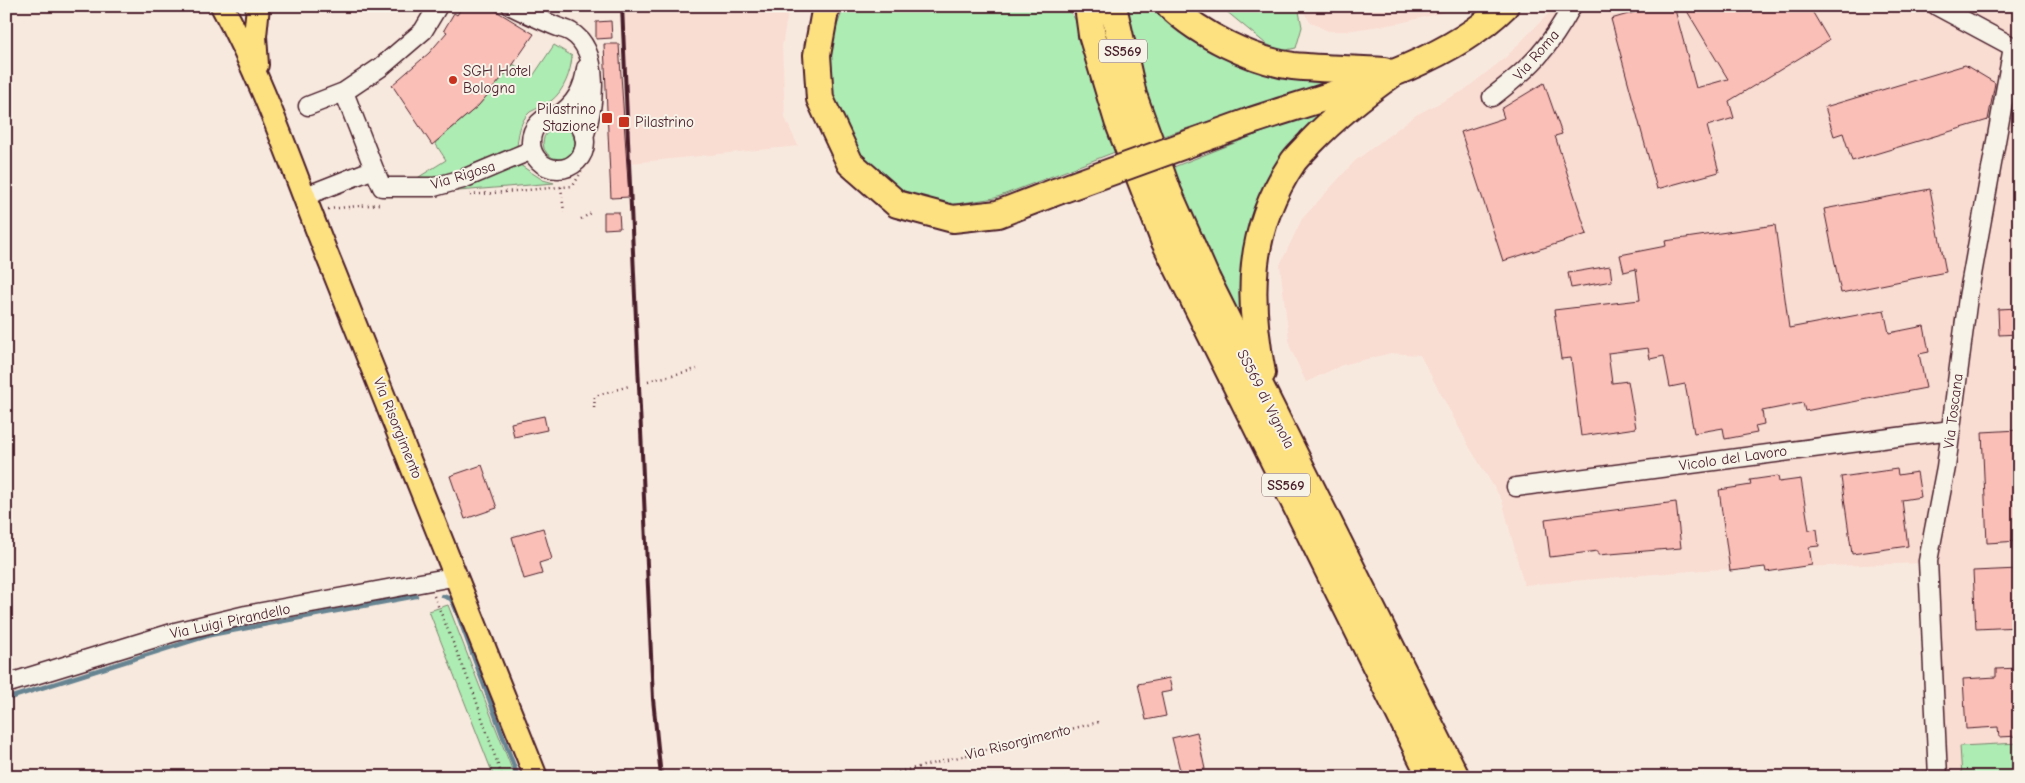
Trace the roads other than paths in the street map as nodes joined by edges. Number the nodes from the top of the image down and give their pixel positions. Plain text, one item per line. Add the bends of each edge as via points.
1 (222, 6) edge
2 (258, 6) edge
3 (438, 6) edge
4 (511, 6) edge
5 (828, 6) edge
6 (1076, 6) edge
7 (1088, 6) edge
8 (1113, 6) edge
9 (1170, 6) edge
10 (1505, 6) edge
11 (1572, 6) edge
12 (1937, 6) edge
13 (1092, 35) junction
14 (2016, 49) edge
15 (588, 53) junction
16 (1395, 72) junction
17 (259, 80) junction
18 (344, 92) junction
19 (1492, 97) dead end
20 (308, 106) dead end
21 (557, 116) junction
22 (584, 137) junction
23 (532, 150) junction
24 (374, 168) junction
25 (303, 197) junction
26 (1268, 403) junction
27 (1951, 430) junction
28 (1516, 487) dead end
29 (458, 576) junction
30 (6, 684) edge
31 (536, 777) edge
32 (1431, 777) edge
33 (1456, 777) edge
34 (1938, 777) edge

1 - 17 main road, Via Risorgimento
2 - 17 main road, Via Risorgimento via 255,36
3 - 18 street via 423,31 381,67
4 - 15 street via 572,32 583,42
5 - 16 highway, bridge via 817,54 820,99 850,164 897,204 953,219 998,214
6 - 13 highway
7 - 13 highway, SS569 di Vignola / SS569
8 - 26 highway, SS569 di Vignola / SS569 via 1133,95 1168,192
9 - 16 highway via 1184,19 1241,52 1291,66
10 - 16 highway via 1448,50
11 - 19 street, Via Roma via 1554,39 1521,75
12 - 14 street
13 - 32 highway, SS569 di Vignola / SS569 via 1118,122 1164,240
14 - 27 street, Via Toscana via 1968,297
15 - 21 street via 579,95 568,109
15 - 22 street via 593,80 590,121
16 - 26 highway via 1326,126 1294,161 1273,200 1258,238 1252,311
17 - 25 main road, Via Risorgimento
18 - 20 street
18 - 24 street, Via Rigosa
21 - 22 street via 574,121
21 - 23 street via 542,121 536,127
22 - 23 street via 578,160 564,168 541,164
23 - 24 street, Via Rigosa via 463,179 434,187 382,187
24 - 25 street
25 - 29 main road, Via Risorgimento
26 - 33 highway, SS569 di Vignola / SS569
27 - 28 street, Vicolo del Lavoro
27 - 34 street, Via Toscana via 1928,561
29 - 30 street, Via Luigi Pirandello via 246,615 175,632
29 - 31 main road, Via Risorgimento

